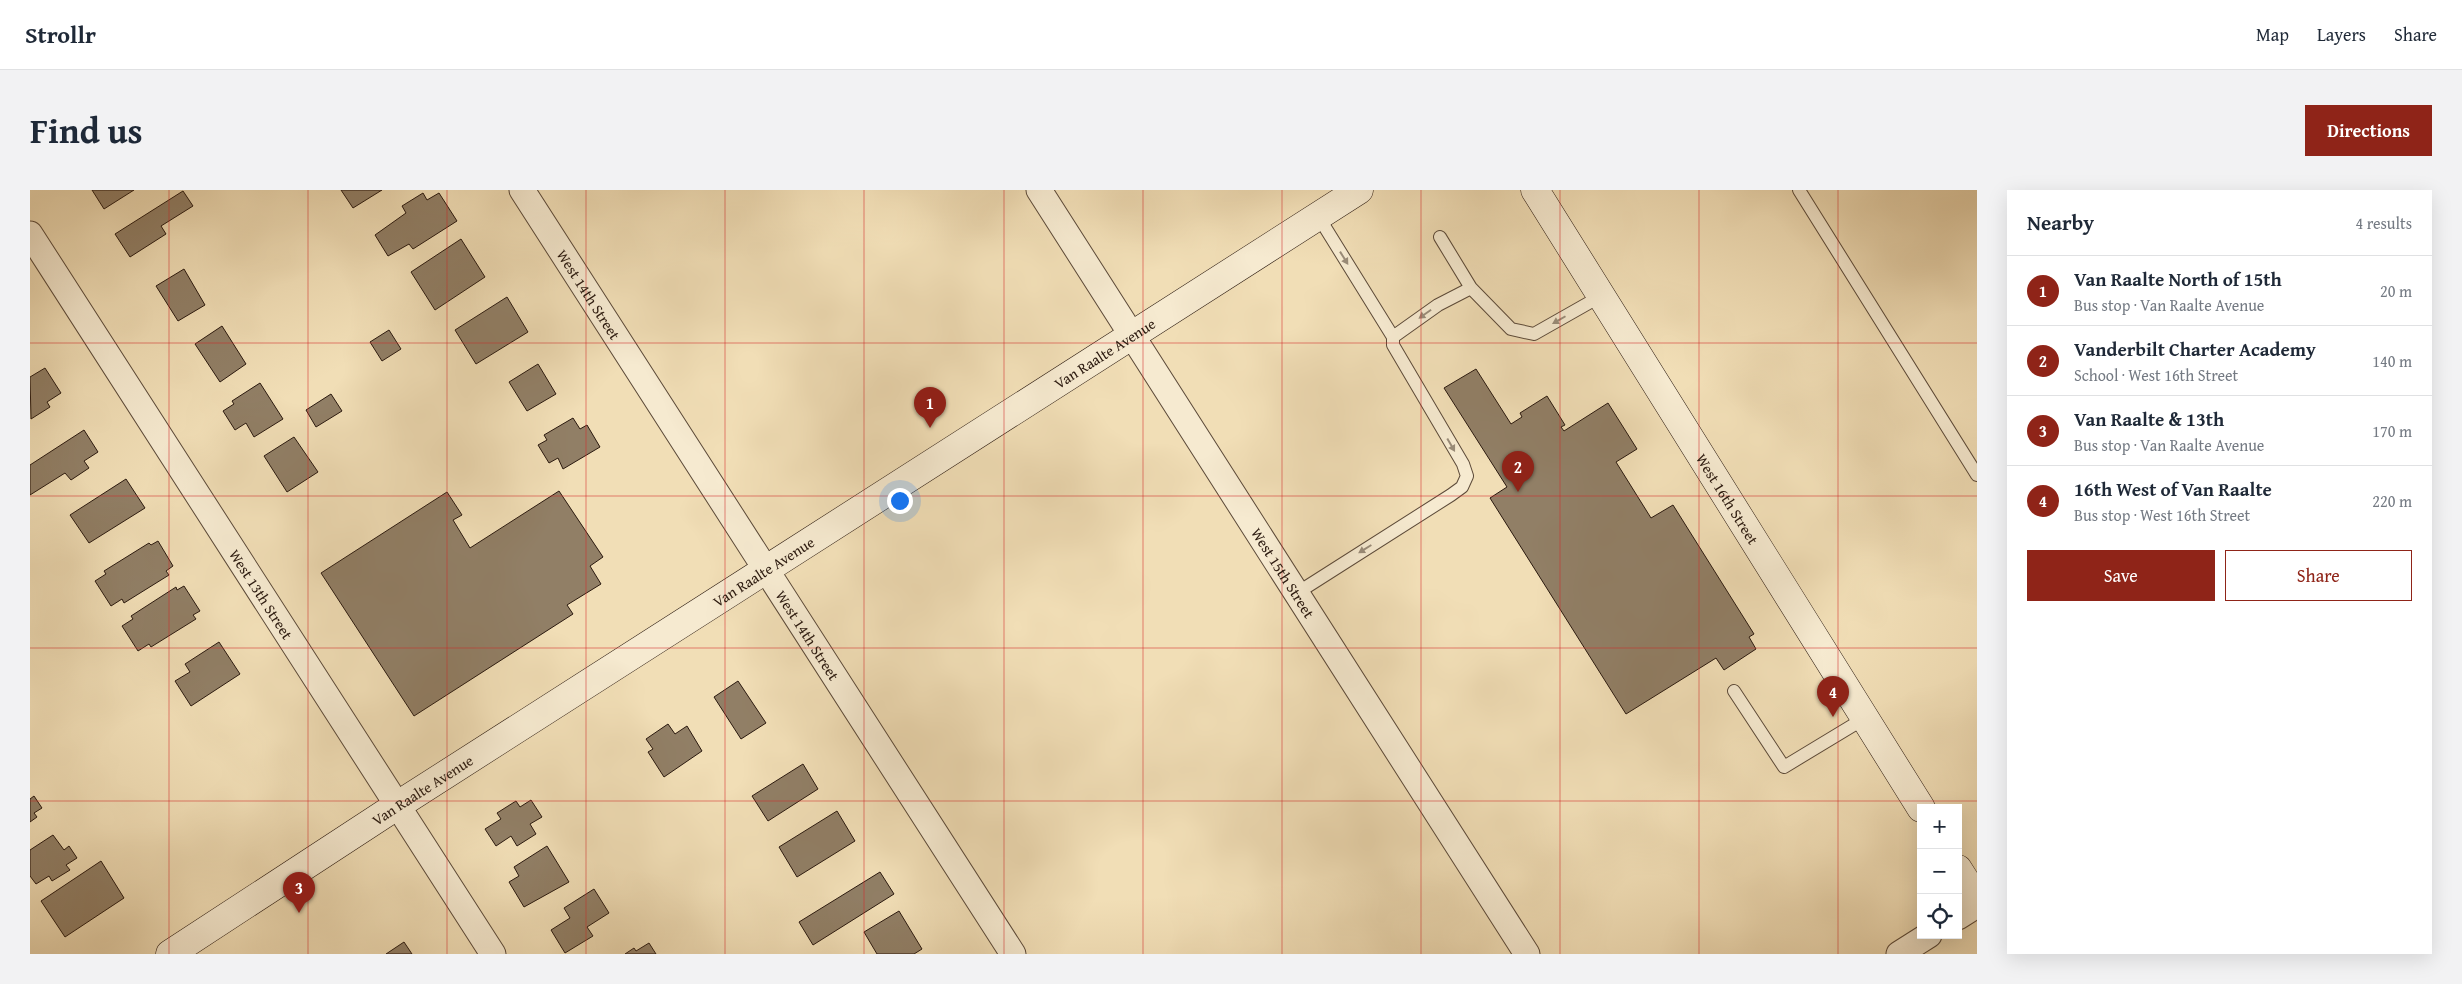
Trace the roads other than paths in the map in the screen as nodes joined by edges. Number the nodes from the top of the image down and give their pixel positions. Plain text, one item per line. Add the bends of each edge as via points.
1 (522, 190) edge
2 (1039, 190) edge
3 (1359, 190) edge
4 (1535, 190) edge
5 (1799, 190) edge
6 (1318, 216) junction
7 (30, 234) edge
8 (1440, 237) dead end
9 (1470, 288) junction
10 (1601, 296) junction
11 (1133, 336) junction
12 (1393, 337) junction
13 (1977, 475) edge
14 (766, 571) junction
15 (1297, 593) junction
16 (1734, 691) dead end
17 (1865, 718) junction
18 (1919, 804) edge
19 (398, 805) junction
20 (1962, 875) edge
21 (1977, 899) edge
22 (1977, 905) edge
23 (1962, 914) edge
24 (1923, 939) edge
25 (170, 954) edge
26 (494, 954) edge
27 (1013, 954) edge
28 (1527, 954) edge
29 (1899, 954) edge

1 - 14 street, West 14th Street
2 - 11 street, West 15th Street
3 - 6 street, Van Raalte Avenue
4 - 10 street, West 16th Street
5 - 13 lane
6 - 11 street, Van Raalte Avenue
6 -> 12 lane
7 - 19 street, West 13th Street
8 - 9 lane
10 -> 9 lane via 1534,334 1511,329
9 -> 12 lane via 1438,305
10 - 17 street, West 16th Street
11 - 14 street, Van Raalte Avenue
11 - 15 street, West 15th Street
12 -> 15 lane via 1393,345 1467,476 1462,487
14 - 19 street, Van Raalte Avenue
14 - 27 street, West 14th Street
15 - 28 street, West 15th Street
16 - 17 lane via 1784,767
17 - 18 street, West 16th Street
19 - 25 street, Van Raalte Avenue
19 - 26 street, West 13th Street
20 - 21 street
22 - 23 street
24 - 29 street

